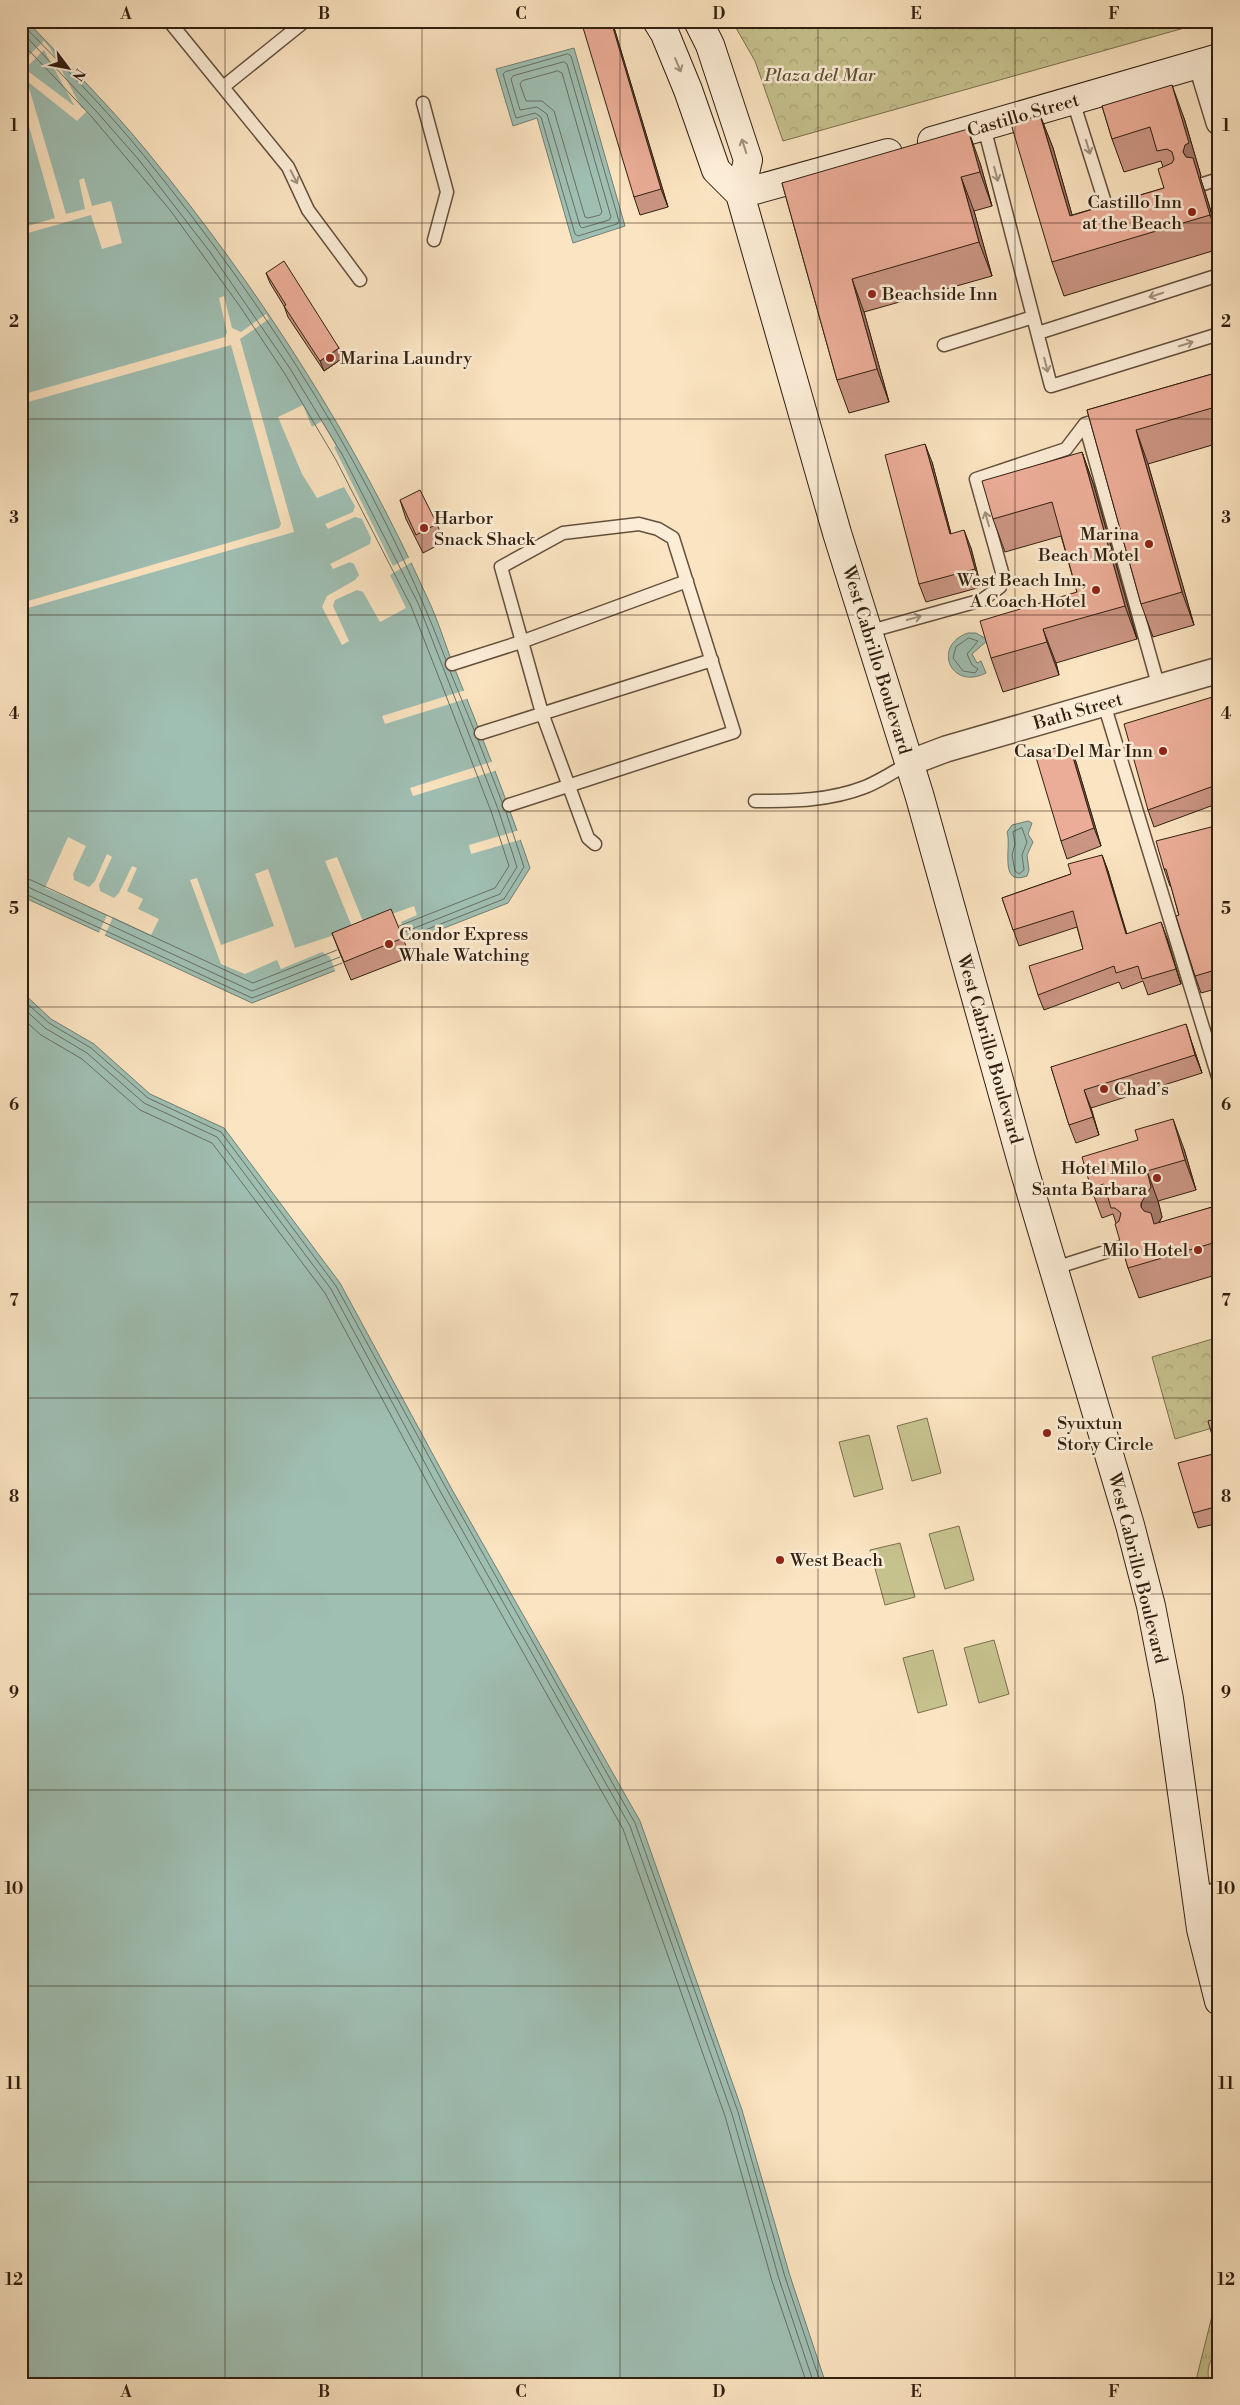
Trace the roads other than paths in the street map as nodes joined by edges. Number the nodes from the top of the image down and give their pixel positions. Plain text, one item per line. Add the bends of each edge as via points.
1 (168, 21) edge
2 (304, 21) edge
3 (657, 21) edge
4 (698, 21) edge
5 (1210, 60) edge
6 (223, 87) junction
7 (1073, 101) junction
8 (423, 103) dead end
9 (1219, 122) edge
10 (984, 127) junction
11 (1219, 179) edge
12 (1203, 184) edge
13 (740, 194) junction
14 (1126, 207) edge
15 (434, 240) dead end
16 (1219, 275) edge
17 (360, 280) dead end
18 (1034, 317) junction
19 (1038, 333) junction
20 (1219, 334) edge
21 (944, 345) dead end
22 (1114, 416) edge
23 (1085, 424) junction
24 (687, 581) junction
25 (867, 632) junction
26 (521, 642) junction
27 (712, 660) junction
28 (452, 664) dead end
29 (1219, 670) edge
30 (1159, 688) junction
31 (1104, 704) junction
32 (542, 713) junction
33 (481, 733) dead end
34 (909, 763) junction
35 (570, 787) junction
36 (755, 801) dead end
37 (509, 805) dead end
38 (595, 844) dead end
39 (1219, 1080) edge
40 (1124, 1246) edge
41 (1055, 1268) junction
42 (1208, 1898) edge
43 (1219, 2001) edge

1 - 6 lane
2 - 6 lane
3 -> 13 main road via 688,90 716,170
13 -> 4 main road via 748,160 719,70
5 - 7 main road, Castillo Street
5 - 9 street
6 -> 17 lane via 288,167 308,210
7 - 10 main road, Castillo Street
7 -> 14 lane via 1108,212
8 - 15 lane via 447,192
10 - 13 main road, Castillo Street
10 -> 18 lane
11 - 12 lane
13 - 25 main road, West Cabrillo Boulevard
16 -> 19 lane
18 - 19 lane
18 - 21 lane
19 -> 20 lane via 1051,386
22 - 23 lane
25 -> 23 lane via 982,600 1000,588 1002,572 976,479 1066,449
23 - 30 lane
24 - 26 lane
24 - 26 lane via 673,538 658,529 639,524 563,533 501,567
24 - 27 lane
25 - 34 main road, West Cabrillo Boulevard
26 - 28 lane
26 - 32 lane
27 - 32 lane
27 - 35 lane via 734,732
29 - 30 street, Bath Street
30 - 31 street, Bath Street
31 - 34 street, Bath Street via 946,749
31 - 39 lane
32 - 33 lane
32 - 35 lane
34 - 36 lane via 866,787 847,792 805,802
34 - 41 main road, West Cabrillo Boulevard
35 - 37 lane
35 - 38 lane via 588,838
40 - 41 lane
41 - 42 main road, West Cabrillo Boulevard via 1151,1606 1169,1699 1190,1860
42 - 43 main road, West Cabrillo Boulevard via 1201,1930

